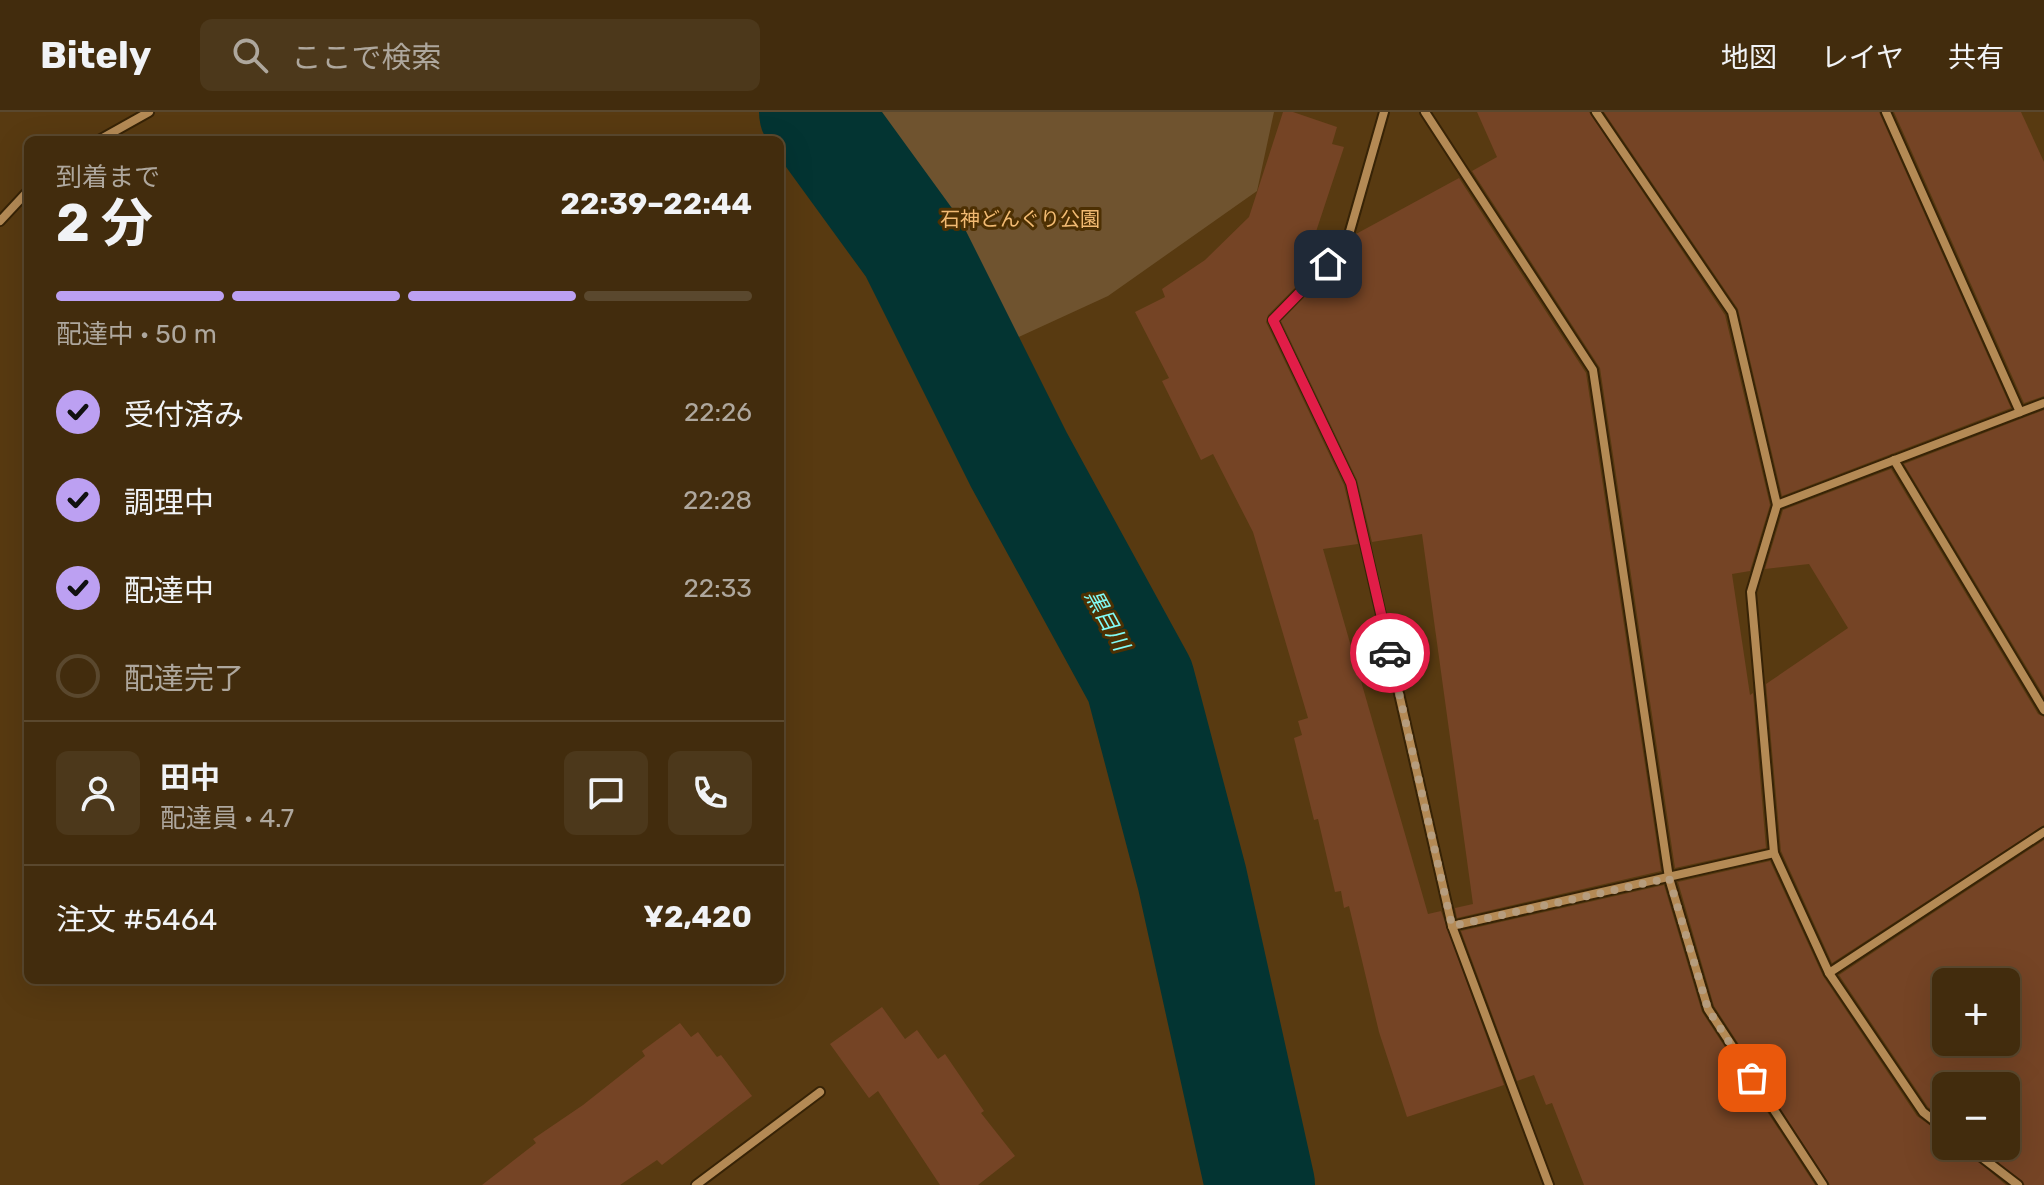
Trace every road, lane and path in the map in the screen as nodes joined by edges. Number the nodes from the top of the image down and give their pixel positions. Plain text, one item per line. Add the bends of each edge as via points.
1 (149, 112) edge
2 (1384, 112) edge
3 (1425, 112) edge
4 (1596, 112) edge
5 (1886, 112) edge
6 (106, 136) edge
7 (24, 195) edge
8 (0, 221) edge
9 (2044, 403) edge
10 (2020, 412) junction
11 (1894, 460) junction
12 (1777, 505) junction
13 (2044, 710) edge
14 (2044, 832) edge
15 (1774, 853) junction
16 (1669, 878) junction
17 (1452, 926) junction
18 (1829, 973) junction
19 (820, 1092) dead end
20 (1932, 1119) edge
21 (1985, 1160) edge
22 (696, 1185) edge
23 (1549, 1185) edge
24 (1823, 1185) edge
25 (2018, 1185) edge

1 - 6 street
2 - 17 street via 1346,245 1273,320 1351,483
3 - 16 street via 1593,370
4 - 12 street via 1732,312
5 - 10 street
7 - 8 street
9 - 10 street
10 - 11 street
11 - 12 street
11 - 13 street
12 - 15 street via 1751,592
14 - 18 street
15 - 16 street
15 - 18 street
16 - 17 street
16 - 24 street via 1708,1009
17 - 23 street
18 - 20 street
19 - 22 street
21 - 25 street

